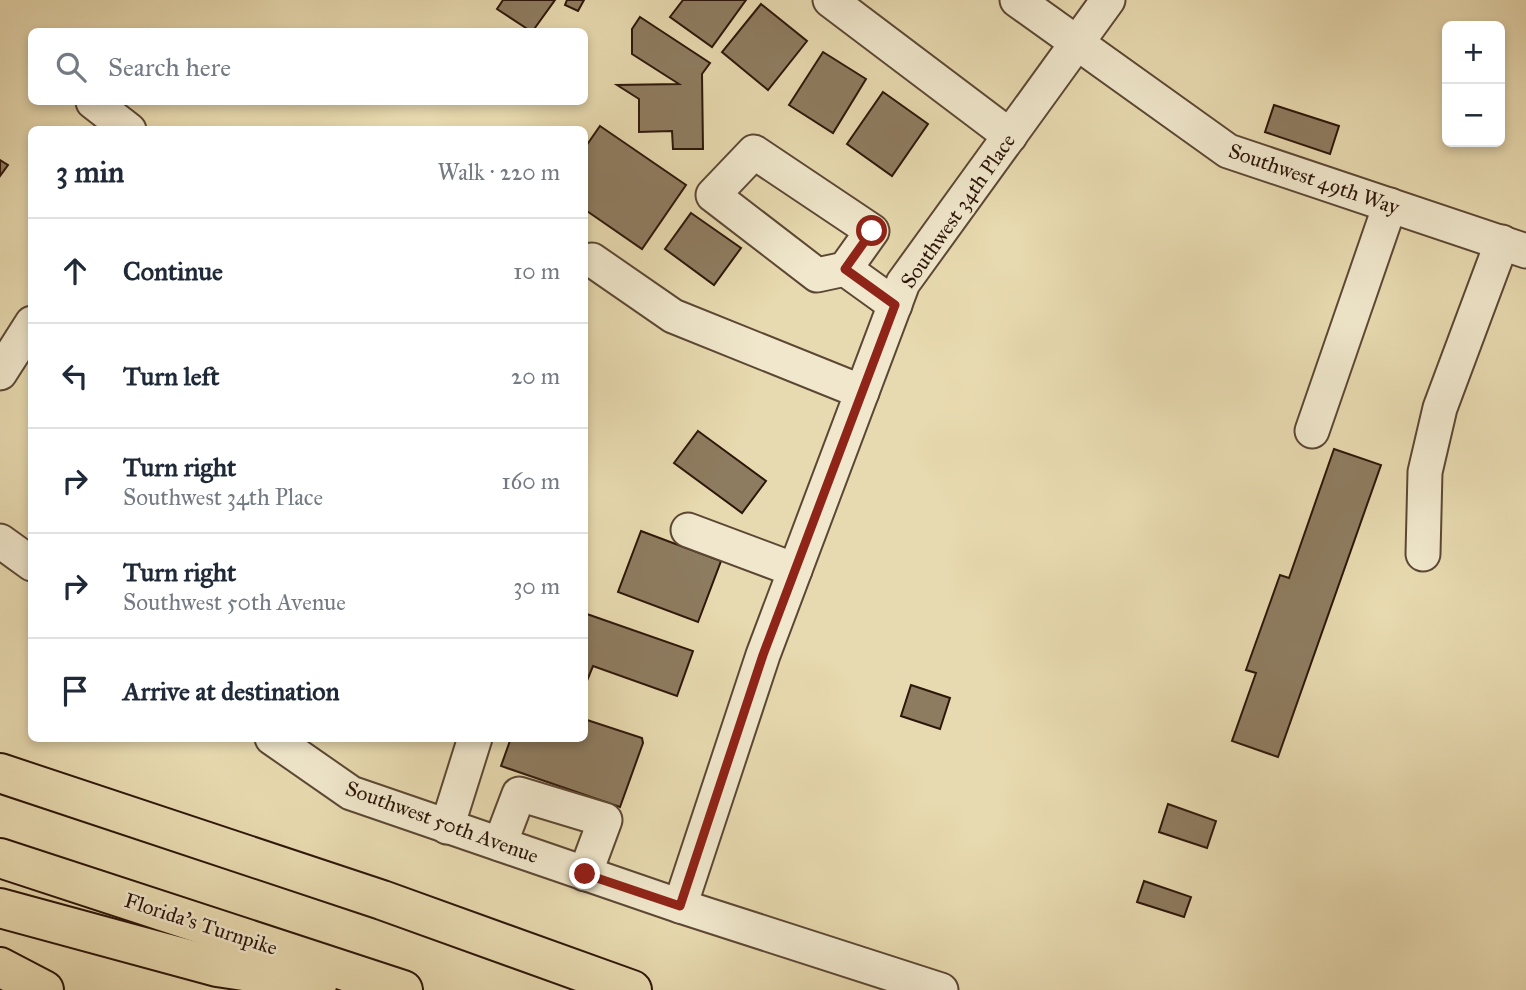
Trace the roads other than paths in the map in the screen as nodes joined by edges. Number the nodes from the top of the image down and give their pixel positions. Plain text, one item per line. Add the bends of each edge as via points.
1 (830, 0) edge
2 (1017, 0) edge
3 (1108, 0) edge
4 (1077, 44) junction
5 (97, 105) edge
6 (124, 126) edge
7 (1010, 136) junction
8 (1390, 205) junction
9 (1514, 247) edge
10 (592, 260) dead end
11 (845, 269) dead end
12 (895, 305) junction
13 (28, 329) edge
14 (0, 373) edge
15 (862, 392) junction
16 (1312, 431) dead end
17 (688, 530) dead end
18 (0, 541) edge
19 (1423, 554) dead end
20 (28, 558) edge
21 (795, 570) junction
22 (283, 742) edge
23 (474, 742) edge
24 (0, 773) edge
25 (447, 827) junction
26 (500, 845) junction
27 (0, 858) edge
28 (585, 874) junction
29 (680, 906) junction
30 (0, 908) edge
31 (0, 967) edge
32 (44, 990) edge
33 (373, 990) edge
34 (403, 990) edge
35 (632, 990) edge
36 (941, 990) edge

1 - 7 street
2 - 4 street, Southwest 49th Way
3 - 4 street, Southwest 34th Place
4 - 7 street, Southwest 34th Place
4 - 8 street, Southwest 49th Way via 1228,151
5 - 6 street
7 - 12 street, Southwest 34th Place via 903,283
8 - 9 street, Southwest 49th Way
8 - 16 street
9 - 19 street via 1440,408 1425,472
10 - 15 street via 673,316
11 - 12 street
12 - 15 street, Southwest 34th Place
13 - 14 street
15 - 21 street, Southwest 34th Place
17 - 21 street
18 - 20 street
21 - 29 street, Southwest 34th Place
22 - 25 street, Southwest 50th Avenue via 351,793
23 - 25 street
24 - 35 highway via 382,900
25 - 26 street, Southwest 50th Avenue
26 - 28 street, Southwest 50th Avenue
26 - 28 street via 519,794 605,820
27 - 34 highway, Florida's Turnpike
28 - 29 street, Southwest 50th Avenue
29 - 36 street, Southwest 50th Avenue
30 - 33 highway via 217,967
31 - 32 highway

